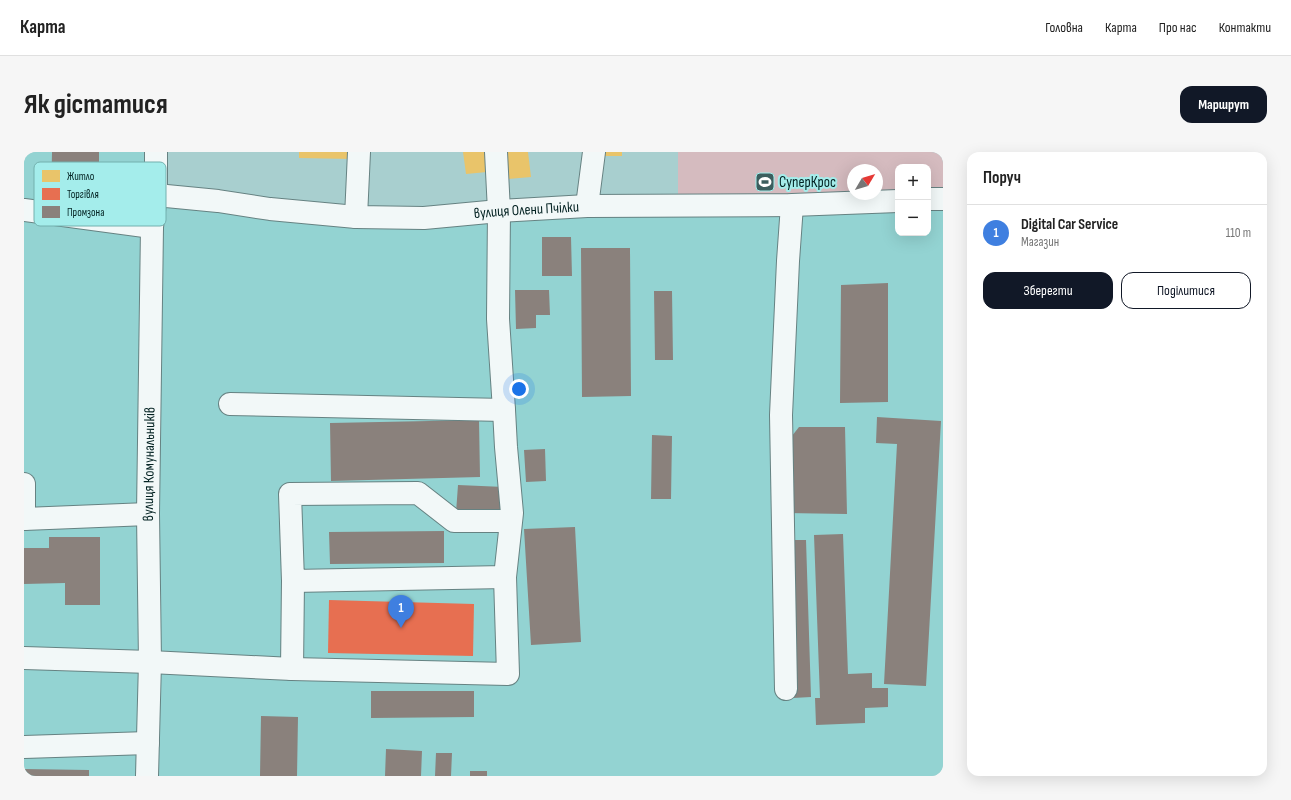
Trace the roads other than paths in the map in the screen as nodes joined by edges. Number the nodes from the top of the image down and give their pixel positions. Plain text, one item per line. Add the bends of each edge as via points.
1 (360, 152) edge
2 (496, 152) edge
3 (594, 152) edge
4 (166, 196) edge
5 (943, 199) edge
6 (931, 200) edge
7 (895, 201) edge
8 (792, 205) junction
9 (587, 206) junction
10 (24, 210) edge
11 (34, 211) edge
12 (499, 211) junction
13 (356, 217) junction
14 (144, 226) edge
15 (152, 227) joint
16 (230, 404) dead end
17 (504, 410) junction
18 (24, 484) edge
19 (148, 514) junction
20 (24, 519) edge
21 (511, 520) junction
22 (505, 577) junction
23 (293, 581) junction
24 (24, 658) edge
25 (150, 662) junction
26 (292, 669) junction
27 (786, 689) dead end
28 (148, 743) junction
29 (24, 747) edge
30 (147, 776) edge

1 - 13 street
2 - 12 street
3 - 9 street
4 - 13 street, вулиця Олени Пчілки
5 - 6 street
7 - 8 street, вулиця Олени Пчілки
8 - 9 street, вулиця Олени Пчілки
8 - 27 street via 781,415
9 - 12 street, вулиця Олени Пчілки
10 - 11 street
12 - 13 street, вулиця Олени Пчілки via 424,218
12 - 17 street via 498,319
14 - 15 street
15 - 19 street, вулиця Комунальників
16 - 17 street
17 - 21 street
18 - 20 street
19 - 20 street
19 - 25 street, вулиця Комунальників
21 - 22 street
21 - 23 street via 454,521 418,493 290,494
22 - 23 street
22 - 26 street via 508,674
23 - 26 street
24 - 25 street
25 - 26 street
25 - 28 street, вулиця Комунальників
28 - 29 street
28 - 30 street, вулиця Комунальників

